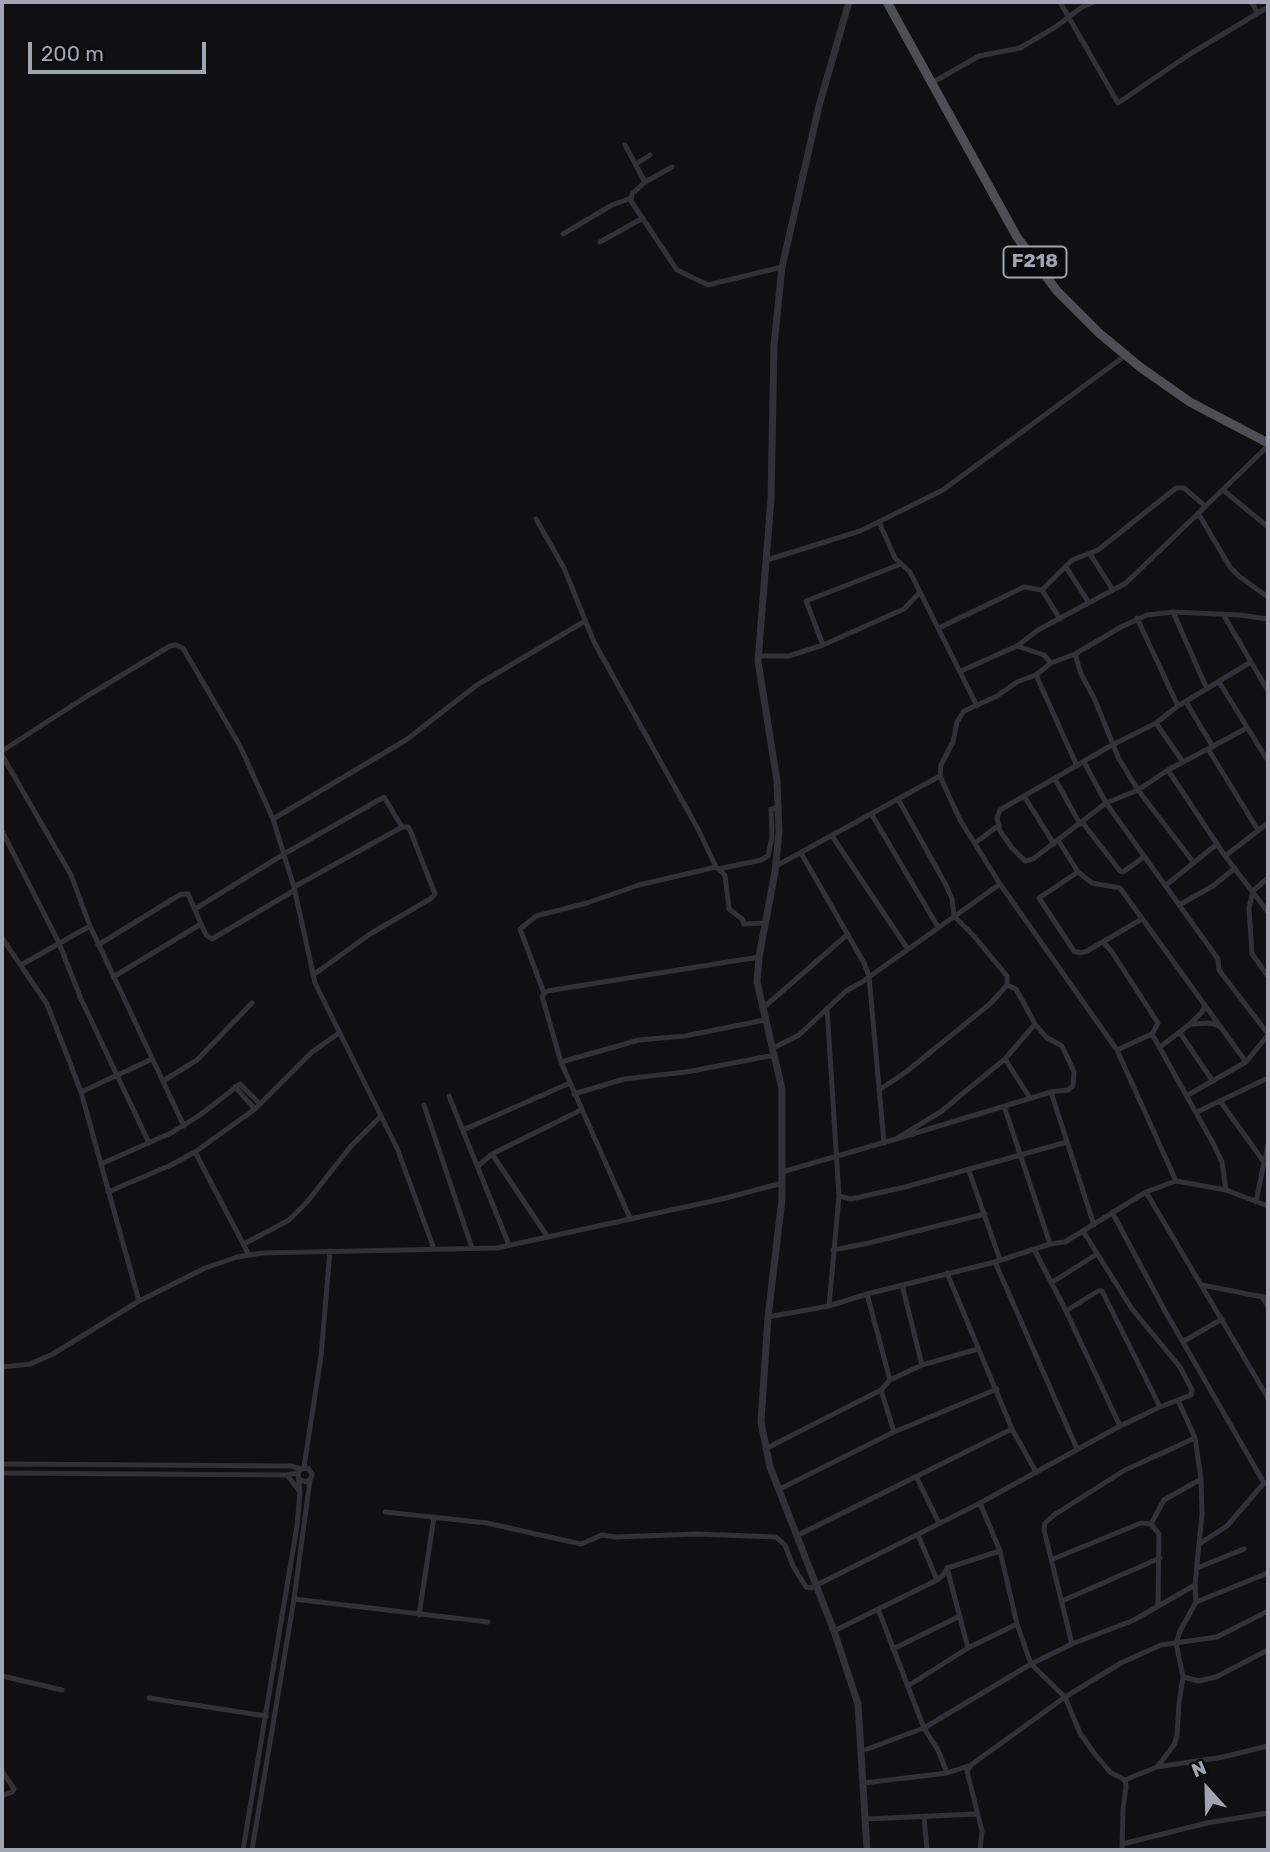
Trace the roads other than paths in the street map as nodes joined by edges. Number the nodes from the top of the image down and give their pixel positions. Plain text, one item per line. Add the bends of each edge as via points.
1 (849, 2) edge
2 (887, 2) edge
3 (1060, 2) edge
4 (1094, 2) edge
5 (1251, 2) edge
6 (1268, 7) edge
7 (1258, 13) junction
8 (1070, 18) junction
9 (930, 83) junction
10 (625, 145) dead end
11 (650, 155) dead end
12 (636, 164) junction
13 (672, 167) dead end
14 (645, 182) junction
15 (631, 198) junction
16 (643, 218) junction
17 (563, 234) dead end
18 (600, 242) dead end
19 (782, 267) junction
20 (1126, 355) junction
21 (1268, 444) edge
22 (1223, 489) junction
23 (1205, 506) junction
24 (1198, 513) junction
25 (536, 519) dead end
26 (879, 522) junction
27 (1268, 527) edge
28 (1090, 554) junction
29 (767, 560) junction
30 (901, 564) junction
31 (1066, 567) junction
32 (1042, 590) junction
33 (1113, 590) junction
34 (920, 592) junction
35 (1268, 597) edge
36 (1089, 603) junction
37 (1173, 612) junction
38 (1223, 614) junction
39 (1137, 618) junction
40 (1060, 619) junction
41 (1268, 619) edge
42 (585, 621) junction
43 (939, 628) junction
44 (823, 645) junction
45 (1017, 646) junction
46 (1075, 654) junction
47 (758, 656) junction
48 (1251, 662) junction
49 (1051, 663) junction
50 (961, 671) junction
51 (1036, 675) junction
52 (1219, 682) junction
53 (1207, 689) junction
54 (1268, 691) edge
55 (1186, 702) junction
56 (977, 706) junction
57 (1178, 706) junction
58 (1156, 723) junction
59 (1247, 728) junction
60 (1112, 745) junction
61 (1211, 748) junction
62 (2, 753) edge
63 (1268, 761) edge
64 (1183, 762) junction
65 (1080, 764) junction
66 (1168, 770) junction
67 (940, 776) junction
68 (1055, 779) junction
69 (1138, 790) junction
70 (1024, 796) junction
71 (898, 799) junction
72 (1106, 803) junction
73 (779, 808) junction
74 (872, 815) junction
75 (273, 819) junction
76 (1081, 823) junction
77 (1268, 823) edge
78 (999, 825) junction
79 (402, 827) junction
80 (2, 831) edge
81 (1258, 831) junction
82 (832, 836) junction
83 (1056, 842) junction
84 (975, 843) junction
85 (1217, 844) junction
86 (801, 853) junction
87 (284, 854) junction
88 (1225, 856) junction
89 (1144, 857) junction
90 (1194, 863) junction
91 (776, 866) junction
92 (717, 868) junction
93 (1235, 869) junction
94 (1078, 872) junction
95 (1268, 877) edge
96 (1000, 884) junction
97 (1165, 886) junction
98 (295, 888) junction
99 (1253, 891) junction
100 (1178, 905) junction
101 (195, 909) junction
102 (1268, 912) edge
103 (954, 916) junction
104 (1142, 919) junction
105 (766, 923) junction
106 (201, 925) junction
107 (90, 926) junction
108 (938, 927) junction
109 (848, 934) junction
110 (2, 938) edge
111 (59, 943) junction
112 (1104, 943) junction
113 (99, 945) junction
114 (907, 948) junction
115 (759, 957) junction
116 (21, 965) junction
117 (313, 975) junction
118 (869, 976) junction
119 (1268, 976) edge
120 (113, 977) junction
121 (1007, 985) junction
122 (544, 993) junction
123 (252, 1003) dead end
124 (1205, 1005) junction
125 (827, 1008) junction
126 (762, 1009) junction
127 (765, 1020) junction
128 (1035, 1024) junction
129 (1190, 1024) junction
130 (1221, 1027) junction
131 (339, 1033) junction
132 (1180, 1033) junction
133 (1152, 1034) junction
134 (1268, 1035) edge
135 (1160, 1047) junction
136 (1117, 1050) junction
137 (774, 1052) junction
138 (152, 1059) junction
139 (1005, 1059) junction
140 (561, 1062) junction
141 (1246, 1062) junction
142 (116, 1075) junction
143 (1268, 1078) edge
144 (1212, 1080) junction
145 (163, 1081) junction
146 (570, 1083) junction
147 (879, 1090) junction
148 (1051, 1092) junction
149 (80, 1093) junction
150 (574, 1094) junction
151 (1188, 1095) junction
152 (449, 1096) dead end
153 (1030, 1098) junction
154 (1220, 1101) junction
155 (424, 1105) dead end
156 (257, 1106) junction
157 (1004, 1106) junction
158 (581, 1110) junction
159 (1197, 1112) junction
160 (380, 1117) junction
161 (184, 1125) junction
162 (463, 1130) junction
163 (896, 1139) junction
164 (1067, 1142) junction
165 (149, 1143) junction
166 (884, 1143) junction
167 (1268, 1144) edge
168 (195, 1152) junction
169 (492, 1154) junction
170 (1019, 1156) junction
171 (835, 1157) junction
172 (1264, 1162) junction
173 (101, 1164) junction
174 (478, 1166) junction
175 (969, 1171) junction
176 (782, 1172) junction
177 (1265, 1174) edge
178 (1176, 1181) junction
179 (782, 1183) junction
180 (1226, 1190) junction
181 (108, 1192) junction
182 (1146, 1192) junction
183 (839, 1196) junction
184 (1256, 1202) junction
185 (1268, 1206) edge
186 (1112, 1212) junction
187 (985, 1214) junction
188 (629, 1218) junction
189 (1094, 1225) junction
190 (1083, 1231) junction
191 (547, 1236) junction
192 (244, 1244) junction
193 (1050, 1244) junction
194 (509, 1245) junction
195 (472, 1248) junction
196 (433, 1249) junction
197 (1034, 1249) junction
198 (833, 1250) junction
199 (330, 1251) junction
200 (1097, 1254) junction
201 (249, 1255) junction
202 (998, 1261) junction
203 (947, 1273) junction
204 (1051, 1283) junction
205 (902, 1285) junction
206 (1202, 1285) junction
207 (867, 1294) junction
208 (1265, 1297) edge
209 (139, 1301) junction
210 (829, 1306) junction
211 (1268, 1307) edge
212 (1066, 1311) junction
213 (768, 1317) junction
214 (1222, 1320) junction
215 (1184, 1341) junction
216 (978, 1349) junction
217 (922, 1365) junction
218 (2, 1367) edge
219 (890, 1380) junction
220 (997, 1389) junction
221 (881, 1390) junction
222 (1268, 1398) edge
223 (1178, 1400) junction
224 (1160, 1407) junction
225 (1120, 1426) junction
226 (1012, 1429) junction
227 (894, 1432) junction
228 (1195, 1438) junction
229 (765, 1449) junction
230 (1077, 1450) junction
231 (2, 1464) edge
232 (303, 1470) junction
233 (1036, 1472) junction
234 (2, 1473) edge
235 (287, 1475) junction
236 (917, 1478) junction
237 (1201, 1479) junction
238 (300, 1480) junction
239 (310, 1480) junction
240 (1266, 1483) edge
241 (778, 1490) junction
242 (300, 1492) junction
243 (980, 1503) junction
244 (385, 1512) dead end
245 (434, 1517) junction
246 (939, 1523) junction
247 (1151, 1524) junction
248 (918, 1535) junction
249 (796, 1536) junction
250 (1199, 1544) junction
251 (1244, 1549) dead end
252 (1000, 1551) junction
253 (1160, 1558) junction
254 (1053, 1559) junction
255 (947, 1568) junction
256 (1197, 1569) junction
257 (1268, 1573) edge
258 (937, 1580) junction
259 (817, 1584) junction
260 (1195, 1585) junction
261 (294, 1599) junction
262 (1062, 1601) junction
263 (1196, 1602) junction
264 (1158, 1606) junction
265 (877, 1609) junction
266 (1268, 1611) edge
267 (419, 1615) junction
268 (958, 1617) junction
269 (488, 1622) dead end
270 (1017, 1624) junction
271 (834, 1631) junction
272 (1176, 1643) junction
273 (1072, 1644) junction
274 (968, 1648) junction
275 (893, 1649) junction
276 (1268, 1650) edge
277 (1031, 1664) junction
278 (2, 1676) edge
279 (1183, 1678) junction
280 (908, 1686) junction
281 (62, 1690) dead end
282 (1065, 1696) junction
283 (149, 1698) dead end
284 (266, 1716) junction
285 (924, 1728) junction
286 (1268, 1746) edge
287 (862, 1751) junction
288 (971, 1765) junction
289 (1157, 1767) junction
290 (2, 1771) edge
291 (947, 1773) junction
292 (1125, 1780) junction
293 (864, 1783) junction
294 (2, 1796) edge
295 (1268, 1813) edge
296 (976, 1814) junction
297 (924, 1817) junction
298 (866, 1819) junction
299 (1122, 1847) edge
300 (243, 1850) edge
301 (252, 1850) edge
302 (867, 1850) edge
303 (927, 1850) edge
304 (980, 1850) edge

1 - 19 street via 819,106
2 - 9 main road, F218
3 - 8 street
4 - 8 street
5 - 7 street
6 - 7 street
7 - 8 street via 1118,103
8 - 9 street via 1020,48 979,57
9 - 20 main road, F218 via 1032,258 1057,291
10 - 12 street
11 - 12 street
12 - 14 street
13 - 14 street
14 - 15 street
15 - 16 street
15 - 17 street
16 - 18 street
16 - 19 street via 676,268 705,285
19 - 29 street via 774,345
20 - 21 main road, F218 via 1190,402
20 - 26 street via 959,480
21 - 22 street
22 - 23 street
22 - 27 street
23 - 24 street
23 - 28 street via 1184,488 1176,488
24 - 33 street via 1126,583
24 - 35 street via 1230,567
25 - 42 street via 564,568
26 - 29 street
26 - 30 street
28 - 31 street
28 - 33 street
29 - 47 street
30 - 34 street
30 - 44 street via 806,601
31 - 32 street
31 - 36 street
32 - 40 street
32 - 43 street via 1024,587
33 - 36 street
34 - 43 street
34 - 44 street via 904,609
36 - 40 street
37 - 38 street
37 - 39 street
37 - 53 street
38 - 41 street
38 - 48 street
39 - 46 street
39 - 57 street
40 - 45 street
42 - 75 street via 477,685 406,740
42 - 92 street
43 - 50 street
44 - 47 street via 789,656
45 - 49 street via 1044,655
45 - 50 street
46 - 49 street
46 - 60 street
47 - 73 street
48 - 52 street
48 - 54 street
49 - 51 street
50 - 56 street
51 - 56 street
51 - 65 street
52 - 53 street
52 - 59 street
53 - 55 street
55 - 57 street
55 - 61 street
56 - 67 street via 960,715
57 - 58 street
58 - 60 street
58 - 64 street
59 - 61 street
59 - 63 street
60 - 65 street
60 - 69 street
61 - 64 street
61 - 81 street
62 - 75 street via 176,645 183,648 240,746
62 - 107 street via 71,875
64 - 66 street
65 - 68 street
65 - 72 street
66 - 69 street
66 - 85 street
67 - 71 street
67 - 84 street
68 - 70 street
68 - 76 street
69 - 72 street
69 - 90 street
70 - 78 street via 1000,810
70 - 83 street
71 - 74 street
71 - 103 street via 946,885
72 - 76 street
72 - 89 street
73 - 91 street
73 - 92 street via 771,809 768,856
74 - 82 street
74 - 108 street
75 - 87 street
76 - 83 street
76 - 89 street via 1120,871
77 - 81 street
78 - 83 street via 1025,861
78 - 84 street
79 - 87 street via 382,798
79 - 98 street
79 - 117 street via 410,830 435,894
80 - 111 street
81 - 88 street
82 - 86 street
82 - 114 street
83 - 94 street
84 - 96 street
85 - 88 street
85 - 90 street
86 - 91 street
86 - 109 street
87 - 98 street
87 - 101 street
88 - 93 street
89 - 97 street
90 - 97 street
91 - 105 street
92 - 105 street via 725,875 729,909 744,924
92 - 122 street via 639,885 536,916 520,929
93 - 99 street
93 - 100 street
94 - 104 street via 1095,885 1120,888
94 - 112 street via 1039,898 1074,951 1081,953
95 - 99 street
96 - 103 street
96 - 136 street
97 - 100 street
98 - 106 street via 216,939 208,938
98 - 117 street
99 - 102 street
99 - 119 street via 1249,908 1252,954
100 - 134 street
101 - 106 street
101 - 113 street via 188,894 181,894
103 - 108 street
103 - 121 street via 1007,976
104 - 112 street
104 - 124 street
105 - 115 street
106 - 120 street
107 - 111 street
107 - 113 street
108 - 114 street
109 - 118 street
109 - 126 street
110 - 116 street
111 - 116 street
111 - 142 street
112 - 133 street via 1158,1023
113 - 120 street
114 - 118 street
115 - 122 street
115 - 126 street
116 - 149 street via 47,1004
117 - 131 street
118 - 125 street
118 - 147 street
120 - 138 street
121 - 128 street via 1016,989
121 - 147 street via 991,1003
122 - 140 street
123 - 145 street via 197,1060
124 - 129 street
124 - 130 street
125 - 137 street
125 - 171 street
126 - 127 street
127 - 137 street
127 - 140 street via 639,1040
128 - 139 street
128 - 148 street via 1062,1046 1074,1072 1073,1086
129 - 130 street
129 - 132 street
130 - 141 street
131 - 156 street via 312,1052
131 - 160 street
132 - 135 street
132 - 144 street
133 - 135 street
133 - 136 street
134 - 141 street
135 - 151 street
136 - 178 street
137 - 150 street via 687,1072 624,1079
137 - 176 street via 782,1089
138 - 142 street
138 - 145 street
139 - 153 street
139 - 163 street via 942,1111
140 - 146 street
141 - 144 street
142 - 149 street
142 - 165 street
143 - 154 street
144 - 151 street
145 - 161 street
146 - 150 street
146 - 162 street
147 - 166 street
148 - 153 street
148 - 164 street
149 - 173 street
150 - 158 street
151 - 159 street
152 - 162 street
153 - 157 street
154 - 159 street
154 - 172 street
155 - 195 street
156 - 161 street via 235,1087
156 - 168 street
157 - 163 street
157 - 170 street
158 - 169 street
158 - 188 street
159 - 180 street via 1222,1162
160 - 192 street via 289,1220
160 - 196 street via 397,1149
161 - 165 street
162 - 174 street
163 - 166 street
164 - 170 street
164 - 189 street
165 - 173 street
166 - 171 street
167 - 172 street
168 - 181 street
168 - 192 street
169 - 174 street
169 - 191 street
170 - 175 street
170 - 193 street
171 - 176 street
171 - 183 street
172 - 177 street
173 - 181 street
174 - 194 street
175 - 183 street via 851,1199
175 - 187 street
176 - 179 street
177 - 184 street
178 - 180 street
178 - 182 street
179 - 188 street
179 - 213 street
180 - 184 street
181 - 209 street
182 - 186 street
182 - 206 street
183 - 198 street
184 - 185 street
186 - 189 street
186 - 215 street
187 - 198 street
187 - 202 street
188 - 191 street
189 - 190 street
190 - 193 street via 1065,1242
190 - 200 street
191 - 194 street
192 - 201 street
193 - 197 street
194 - 195 street
195 - 196 street
196 - 199 street
197 - 202 street
197 - 204 street
198 - 210 street
199 - 201 street
199 - 232 street via 321,1356
200 - 204 street
200 - 223 street via 1147,1330 1180,1367 1192,1390
201 - 209 street via 205,1268
202 - 203 street
202 - 230 street
203 - 205 street
203 - 216 street
204 - 212 street
205 - 207 street
205 - 217 street
206 - 208 street
206 - 214 street
207 - 210 street
207 - 219 street
208 - 211 street
209 - 218 street via 53,1354 30,1364
210 - 213 street
212 - 224 street via 1102,1291
212 - 225 street
213 - 229 street via 761,1422
214 - 215 street
214 - 222 street
215 - 240 street
216 - 217 street
216 - 220 street
217 - 219 street
219 - 221 street
220 - 226 street
220 - 227 street
221 - 227 street
221 - 229 street
223 - 224 street
223 - 228 street
224 - 225 street
225 - 230 street
226 - 233 street
226 - 236 street
227 - 241 street
228 - 237 street
228 - 254 street via 1125,1470 1054,1515 1044,1530
229 - 241 street
230 - 233 street
231 - 232 street via 291,1466
232 - 235 street
232 - 238 street
232 - 239 street via 312,1476
233 - 243 street
234 - 235 street
235 - 242 street
236 - 246 street
236 - 249 street
237 - 247 street via 1164,1500
237 - 250 street
238 - 239 street
238 - 242 street
239 - 261 street
240 - 250 street via 1227,1526
241 - 249 street
242 - 284 street
243 - 246 street
243 - 252 street
244 - 245 street
245 - 259 street via 487,1523 581,1544 602,1535 776,1537 785,1545 806,1587
245 - 267 street
246 - 248 street
247 - 253 street via 1160,1534
247 - 254 street via 1141,1523
248 - 258 street
248 - 259 street
249 - 259 street
250 - 256 street
251 - 256 street
252 - 255 street
252 - 270 street
253 - 262 street
253 - 264 street
254 - 262 street
255 - 258 street
255 - 268 street
256 - 260 street
257 - 263 street
258 - 265 street
259 - 271 street
260 - 263 street
260 - 264 street
261 - 267 street
261 - 301 street
262 - 273 street
263 - 272 street
264 - 273 street
265 - 271 street
265 - 275 street
266 - 272 street via 1217,1637
267 - 269 street
268 - 274 street
268 - 275 street
270 - 274 street
270 - 277 street
271 - 287 street via 858,1704
272 - 279 street
272 - 282 street via 1121,1663
273 - 277 street
274 - 280 street
275 - 280 street
276 - 279 street via 1216,1677
277 - 282 street
277 - 285 street
278 - 281 street
279 - 289 street via 1177,1735
280 - 285 street
282 - 288 street
282 - 292 street via 1094,1754 1110,1772
283 - 284 street
284 - 300 street
285 - 287 street
285 - 291 street
286 - 289 street
287 - 293 street
288 - 291 street
288 - 296 street via 967,1771
289 - 292 street
290 - 294 street via 14,1788
291 - 293 street
292 - 299 street
293 - 298 street
295 - 299 street via 1207,1823
296 - 297 street
296 - 304 street via 982,1831
297 - 298 street
297 - 303 street
298 - 302 street

